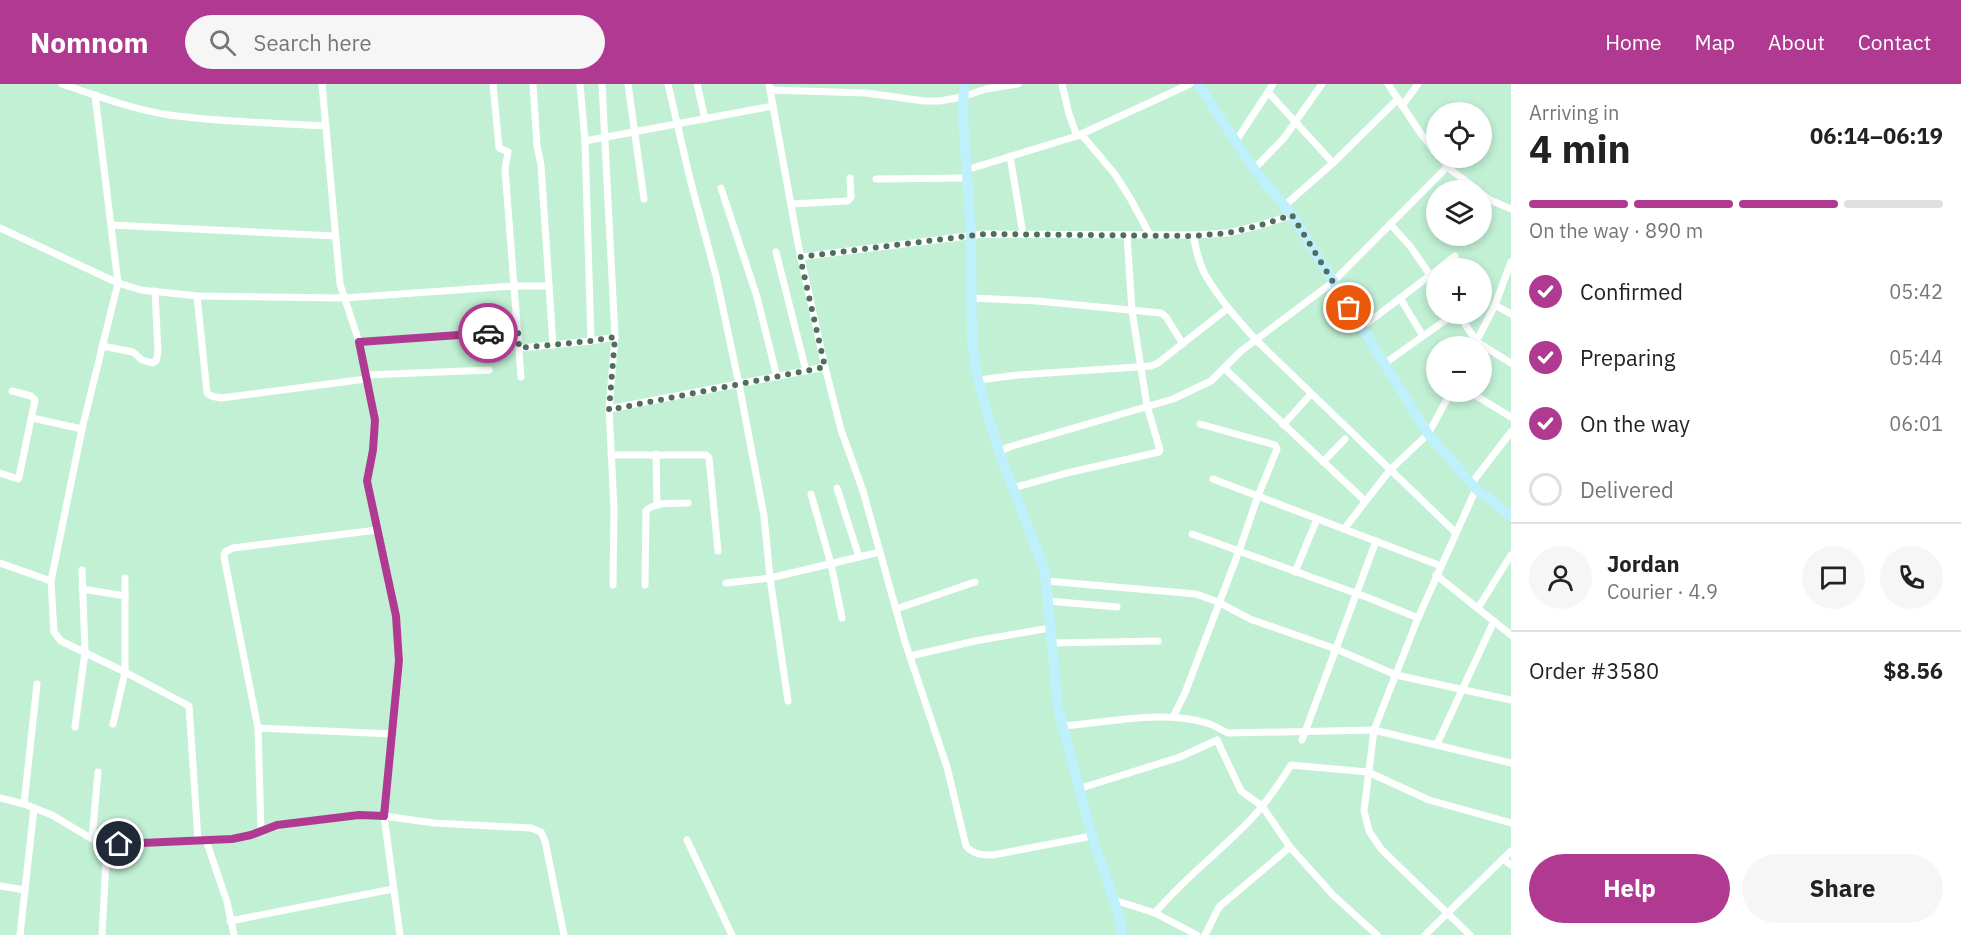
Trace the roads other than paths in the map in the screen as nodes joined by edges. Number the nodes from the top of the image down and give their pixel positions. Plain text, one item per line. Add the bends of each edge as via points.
1 (62, 84) edge
2 (322, 84) edge
3 (494, 84) edge
4 (533, 84) edge
5 (580, 84) edge
6 (602, 84) edge
7 (628, 84) edge
8 (668, 84) edge
9 (697, 84) edge
10 (964, 84) edge
11 (1018, 84) edge
12 (1062, 84) edge
13 (1190, 84) edge
14 (1198, 84) edge
15 (1273, 84) edge
16 (1322, 84) edge
17 (1388, 84) edge
18 (1418, 84) edge
19 (770, 87) edge
20 (1268, 92) junction
21 (95, 95) junction
22 (962, 97) junction
23 (1398, 99) junction
24 (773, 106) junction
25 (1402, 106) junction
26 (705, 119) junction
27 (1296, 121) junction
28 (677, 125) junction
29 (326, 126) junction
30 (635, 132) junction
31 (1079, 135) junction
32 (606, 138) junction
33 (1426, 140) edge
34 (585, 141) junction
35 (1236, 141) junction
36 (1010, 156) junction
37 (1333, 164) junction
38 (1446, 168) edge
39 (1450, 168) edge
40 (1254, 169) junction
41 (967, 174) junction
42 (850, 178) dead end
43 (876, 179) dead end
44 (1466, 180) edge
45 (721, 188) dead end
46 (644, 199) dead end
47 (1492, 201) edge
48 (790, 204) junction
49 (1511, 208) edge
50 (1288, 211) junction
51 (1390, 224) junction
52 (111, 225) junction
53 (0, 228) edge
54 (1023, 234) junction
55 (971, 235) junction
56 (1127, 235) junction
57 (1150, 235) junction
58 (335, 236) junction
59 (1193, 236) junction
60 (776, 252) dead end
61 (1455, 256) dead end
62 (800, 257) junction
63 (1452, 258) edge
64 (1511, 262) edge
65 (1426, 271) edge
66 (1426, 278) edge
67 (1333, 282) junction
68 (118, 283) junction
69 (514, 286) junction
70 (549, 286) junction
71 (155, 291) junction
72 (198, 296) junction
73 (344, 298) junction
74 (972, 298) junction
75 (1400, 298) junction
76 (1495, 305) junction
77 (1228, 309) junction
78 (1132, 311) junction
79 (1511, 314) edge
80 (1441, 324) edge
81 (1361, 328) junction
82 (518, 331) junction
83 (1423, 336) junction
84 (1479, 336) edge
85 (615, 337) junction
86 (1256, 340) junction
87 (591, 341) junction
88 (359, 342) junction
89 (1183, 344) junction
90 (553, 345) junction
91 (102, 346) junction
92 (519, 348) junction
93 (1492, 353) edge
94 (1511, 363) edge
95 (1384, 364) junction
96 (825, 367) junction
97 (1141, 368) junction
98 (1224, 368) junction
99 (489, 370) dead end
100 (806, 370) junction
101 (366, 377) junction
102 (521, 377) dead end
103 (777, 377) junction
104 (978, 380) junction
105 (739, 384) junction
106 (12, 391) dead end
107 (1311, 394) junction
108 (1446, 402) edge
109 (1486, 402) edge
110 (1147, 406) junction
111 (609, 410) junction
112 (1511, 417) edge
113 (32, 418) junction
114 (1200, 424) dead end
115 (1282, 424) junction
116 (82, 429) junction
117 (1511, 432) edge
118 (1428, 434) junction
119 (1345, 439) dead end
120 (999, 452) junction
121 (611, 454) junction
122 (656, 454) junction
123 (1323, 462) junction
124 (1390, 470) junction
125 (0, 473) edge
126 (1213, 479) dead end
127 (1473, 487) junction
128 (837, 488) dead end
129 (1013, 488) junction
130 (811, 494) dead end
131 (1258, 496) junction
132 (1365, 501) junction
133 (688, 503) dead end
134 (657, 505) junction
135 (1510, 513) edge
136 (1317, 519) junction
137 (1344, 529) junction
138 (377, 530) junction
139 (1456, 533) junction
140 (1192, 534) dead end
141 (1376, 541) junction
142 (1239, 550) junction
143 (718, 551) dead end
144 (880, 552) junction
145 (1511, 555) edge
146 (859, 557) junction
147 (0, 563) edge
148 (831, 564) junction
149 (1441, 566) junction
150 (82, 570) dead end
151 (1296, 572) junction
152 (1437, 575) junction
153 (125, 578) dead end
154 (770, 578) junction
155 (51, 581) junction
156 (1046, 581) junction
157 (975, 582) dead end
158 (726, 584) dead end
159 (613, 585) dead end
160 (645, 585) dead end
161 (82, 589) junction
162 (1356, 594) junction
163 (125, 596) junction
164 (1048, 602) junction
165 (1218, 602) junction
166 (1117, 607) dead end
167 (1478, 608) junction
168 (896, 609) junction
169 (842, 618) dead end
170 (1418, 618) junction
171 (1494, 621) junction
172 (1050, 628) junction
173 (1511, 634) edge
174 (1158, 641) dead end
175 (1052, 643) junction
176 (1335, 649) junction
177 (85, 652) junction
178 (910, 656) junction
179 (125, 672) junction
180 (1396, 675) junction
181 (37, 684) dead end
182 (1461, 689) junction
183 (1511, 700) edge
184 (788, 701) dead end
185 (1173, 717) junction
186 (113, 724) dead end
187 (1062, 726) junction
188 (75, 727) dead end
189 (258, 728) junction
190 (1374, 730) junction
191 (392, 734) junction
192 (1303, 736) junction
193 (1437, 744) junction
194 (1511, 763) edge
195 (98, 772) dead end
196 (1368, 772) junction
197 (1078, 789) junction
198 (0, 798) edge
199 (24, 804) junction
200 (1262, 806) junction
201 (34, 808) junction
202 (384, 816) junction
203 (1511, 823) edge
204 (261, 831) junction
205 (1092, 836) junction
206 (92, 839) junction
207 (202, 840) junction
208 (687, 840) dead end
209 (107, 842) junction
210 (1290, 847) junction
211 (1511, 852) edge
212 (1504, 860) junction
213 (1511, 865) edge
214 (0, 886) edge
215 (393, 889) junction
216 (25, 890) junction
217 (1114, 900) junction
218 (1155, 914) junction
219 (1447, 914) junction
220 (230, 921) junction
221 (20, 935) edge
222 (102, 935) edge
223 (234, 935) edge
224 (400, 935) edge
225 (564, 935) edge
226 (732, 935) edge
227 (1122, 935) edge
228 (1197, 935) edge
229 (1205, 935) edge
230 (1377, 935) edge
231 (1425, 935) edge
232 (1470, 935) edge

1 - 21 street
2 - 29 street
3 - 69 street via 499,148 508,152 505,169
4 - 70 street
5 - 34 street
6 - 32 street
7 - 30 street
8 - 28 street
9 - 26 street
10 - 22 street
11 - 22 street via 986,88
12 - 31 street
13 - 31 street
14 - 35 street
15 - 20 street
16 - 27 street
17 - 23 street
18 - 25 street
19 - 22 street via 924,101
19 - 24 street
20 - 27 street
20 - 35 street
21 - 29 street via 167,115
21 - 52 street
22 - 41 street
23 - 25 street
23 - 37 street
24 - 26 street
24 - 48 street
25 - 33 street
26 - 28 street
27 - 37 street
27 - 40 street
28 - 30 street
28 - 105 street
29 - 58 street
30 - 32 street
30 - 46 street
31 - 36 street
31 - 57 street via 1114,173
32 - 34 street
32 - 85 street
34 - 87 street
35 - 40 street
36 - 41 street
36 - 54 street
37 - 50 street
38 - 51 street
39 - 44 street
40 - 50 street
41 - 43 street
41 - 55 street
42 - 48 street via 848,201
45 - 103 street via 757,297
47 - 49 street
48 - 62 street
50 - 59 street via 1261,225
50 - 67 street
51 - 65 street
51 - 67 street
52 - 58 street
52 - 68 street
53 - 68 street
54 - 55 street
54 - 56 street
55 - 62 street
55 - 74 street
56 - 57 street
56 - 78 street
57 - 59 street
58 - 73 street
59 - 77 street via 1206,275
60 - 100 street
61 - 63 street
62 - 96 street
64 - 76 street
66 - 75 street
67 - 81 street
67 - 86 street
68 - 71 street
68 - 91 street
69 - 70 street
69 - 73 street
69 - 82 street
70 - 90 street
71 - 72 street
71 - 91 street via 156,361
72 - 73 street
72 - 101 street via 207,393 211,396 221,398
73 - 88 street
74 - 78 street
74 - 104 street via 972,340
75 - 81 street
75 - 83 street
76 - 79 street
76 - 84 street
77 - 86 street
77 - 89 street
78 - 89 street via 1161,313
78 - 97 street
80 - 83 street
81 - 95 street
82 - 88 street
82 - 92 street
83 - 95 street
85 - 87 street
85 - 111 street
86 - 98 street
86 - 107 street
87 - 90 street
88 - 101 street
89 - 97 street via 1158,363
90 - 92 street
91 - 116 street
92 - 102 street
93 - 94 street
95 - 118 street
96 - 100 street
96 - 144 street
97 - 104 street
97 - 110 street
98 - 110 street via 1211,381
98 - 115 street
99 - 101 street
100 - 103 street
101 - 138 street via 375,420 367,481
103 - 105 street
104 - 120 street
105 - 111 street
105 - 154 street via 764,516
106 - 113 street via 34,398
107 - 115 street
107 - 124 street
108 - 118 street
109 - 112 street
110 - 120 street
110 - 129 street via 1159,452
111 - 121 street
113 - 116 street
113 - 125 street via 18,479
114 - 131 street via 1275,445 1277,449
115 - 123 street
116 - 155 street
117 - 127 street
118 - 124 street
118 - 127 street
119 - 123 street
120 - 129 street
121 - 122 street
121 - 159 street
122 - 134 street
122 - 143 street via 703,454 709,458
123 - 132 street
124 - 132 street
124 - 139 street
126 - 131 street
127 - 135 street
127 - 139 street
128 - 146 street
129 - 156 street
130 - 148 street
131 - 136 street
131 - 142 street
132 - 137 street
133 - 134 street
134 - 160 street via 646,511
136 - 137 street
136 - 151 street
137 - 141 street
138 - 189 street via 225,552
138 - 191 street via 396,616 399,650
139 - 149 street
140 - 142 street
141 - 149 street
141 - 162 street
142 - 151 street
142 - 165 street
144 - 146 street
144 - 168 street
145 - 167 street
146 - 148 street
147 - 155 street
148 - 154 street
148 - 169 street
149 - 152 street
150 - 161 street
151 - 162 street
152 - 167 street
152 - 170 street
153 - 163 street
154 - 158 street
154 - 184 street
155 - 177 street via 54,632 61,641
156 - 164 street
156 - 165 street via 1196,594
157 - 168 street
161 - 163 street
161 - 177 street
162 - 170 street
162 - 176 street
163 - 179 street
164 - 166 street
164 - 172 street
165 - 176 street via 1250,619
165 - 185 street
167 - 171 street
168 - 178 street
170 - 180 street
171 - 173 street
171 - 182 street
172 - 175 street
172 - 178 street
174 - 175 street
175 - 187 street
176 - 180 street
176 - 192 street
177 - 179 street
177 - 188 street
178 - 205 street via 971,852 993,855
179 - 186 street
179 - 207 street via 189,706
180 - 182 street
180 - 190 street
181 - 199 street
182 - 183 street
182 - 193 street
185 - 187 street
185 - 192 street via 1209,723 1228,734
187 - 197 street
189 - 191 street
189 - 204 street
190 - 192 street
190 - 193 street
190 - 196 street
191 - 202 street
193 - 194 street
195 - 206 street
196 - 200 street via 1291,765
196 - 203 street via 1429,800
196 - 219 street via 1364,811 1369,831 1381,849
197 - 200 street via 1180,757 1217,740 1241,791
197 - 205 street
198 - 199 street
199 - 201 street
200 - 210 street
200 - 218 street
201 - 206 street
201 - 216 street
202 - 204 street via 359,815 277,825
202 - 215 street
202 - 225 street via 541,832
204 - 207 street via 232,839
205 - 217 street
206 - 209 street
207 - 209 street
207 - 220 street via 227,903
208 - 226 street
209 - 222 street
210 - 229 street via 1219,907
210 - 230 street via 1333,895
211 - 212 street
212 - 213 street
212 - 219 street
214 - 216 street
215 - 220 street
215 - 224 street
216 - 221 street
217 - 218 street
217 - 227 street
218 - 228 street
219 - 231 street
219 - 232 street
220 - 223 street

